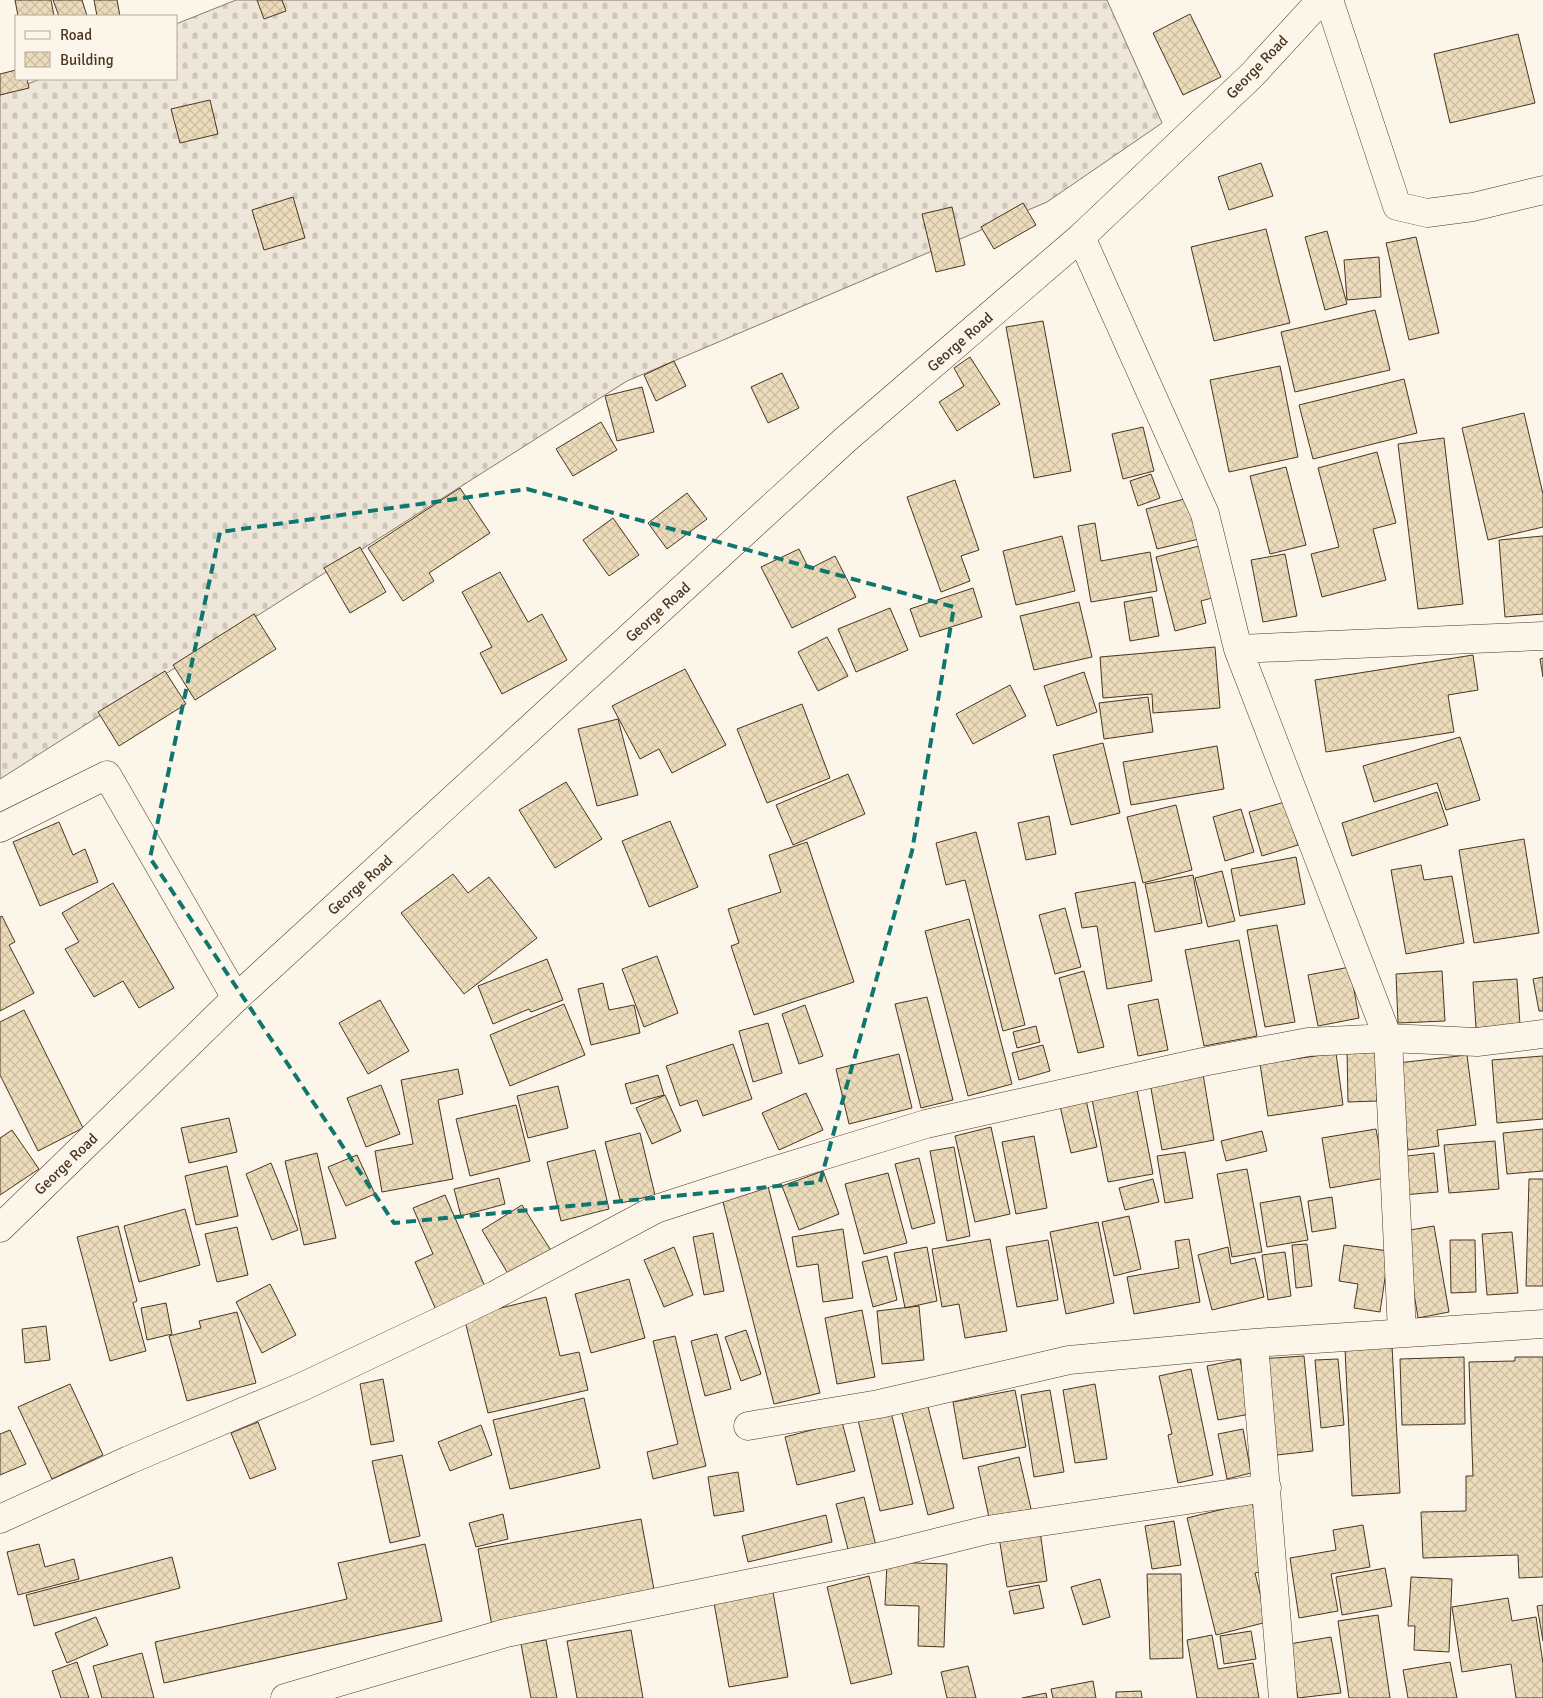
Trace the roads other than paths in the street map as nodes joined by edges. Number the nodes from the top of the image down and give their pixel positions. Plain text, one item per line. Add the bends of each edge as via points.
1 (1321, 0) edge
2 (1329, 0) edge
3 (1543, 190) edge
4 (1081, 237) junction
5 (1543, 636) edge
6 (1238, 649) junction
7 (0, 828) edge
8 (236, 998) junction
9 (1543, 1034) edge
10 (1388, 1038) junction
11 (0, 1228) edge
12 (1543, 1324) edge
13 (1402, 1332) junction
14 (1254, 1343) junction
15 (748, 1426) dead end
16 (1267, 1488) junction
17 (0, 1519) edge
18 (285, 1698) edge
19 (1284, 1698) edge

1 - 4 street, George Road via 1252,75
2 - 3 street via 1398,206 1427,213 1473,207
4 - 6 street via 1205,514
4 - 8 street, George Road via 845,440
5 - 6 street
6 - 10 street
7 - 8 street via 106,775
8 - 11 street, George Road
9 - 10 street via 1477,1042
10 - 13 street
10 - 17 street via 1308,1042 935,1122 656,1209 495,1295 304,1386 128,1460
12 - 13 street
13 - 14 street
14 - 15 street via 1069,1360 879,1404
14 - 16 street
16 - 18 street via 987,1530 878,1557 506,1633
16 - 19 street

